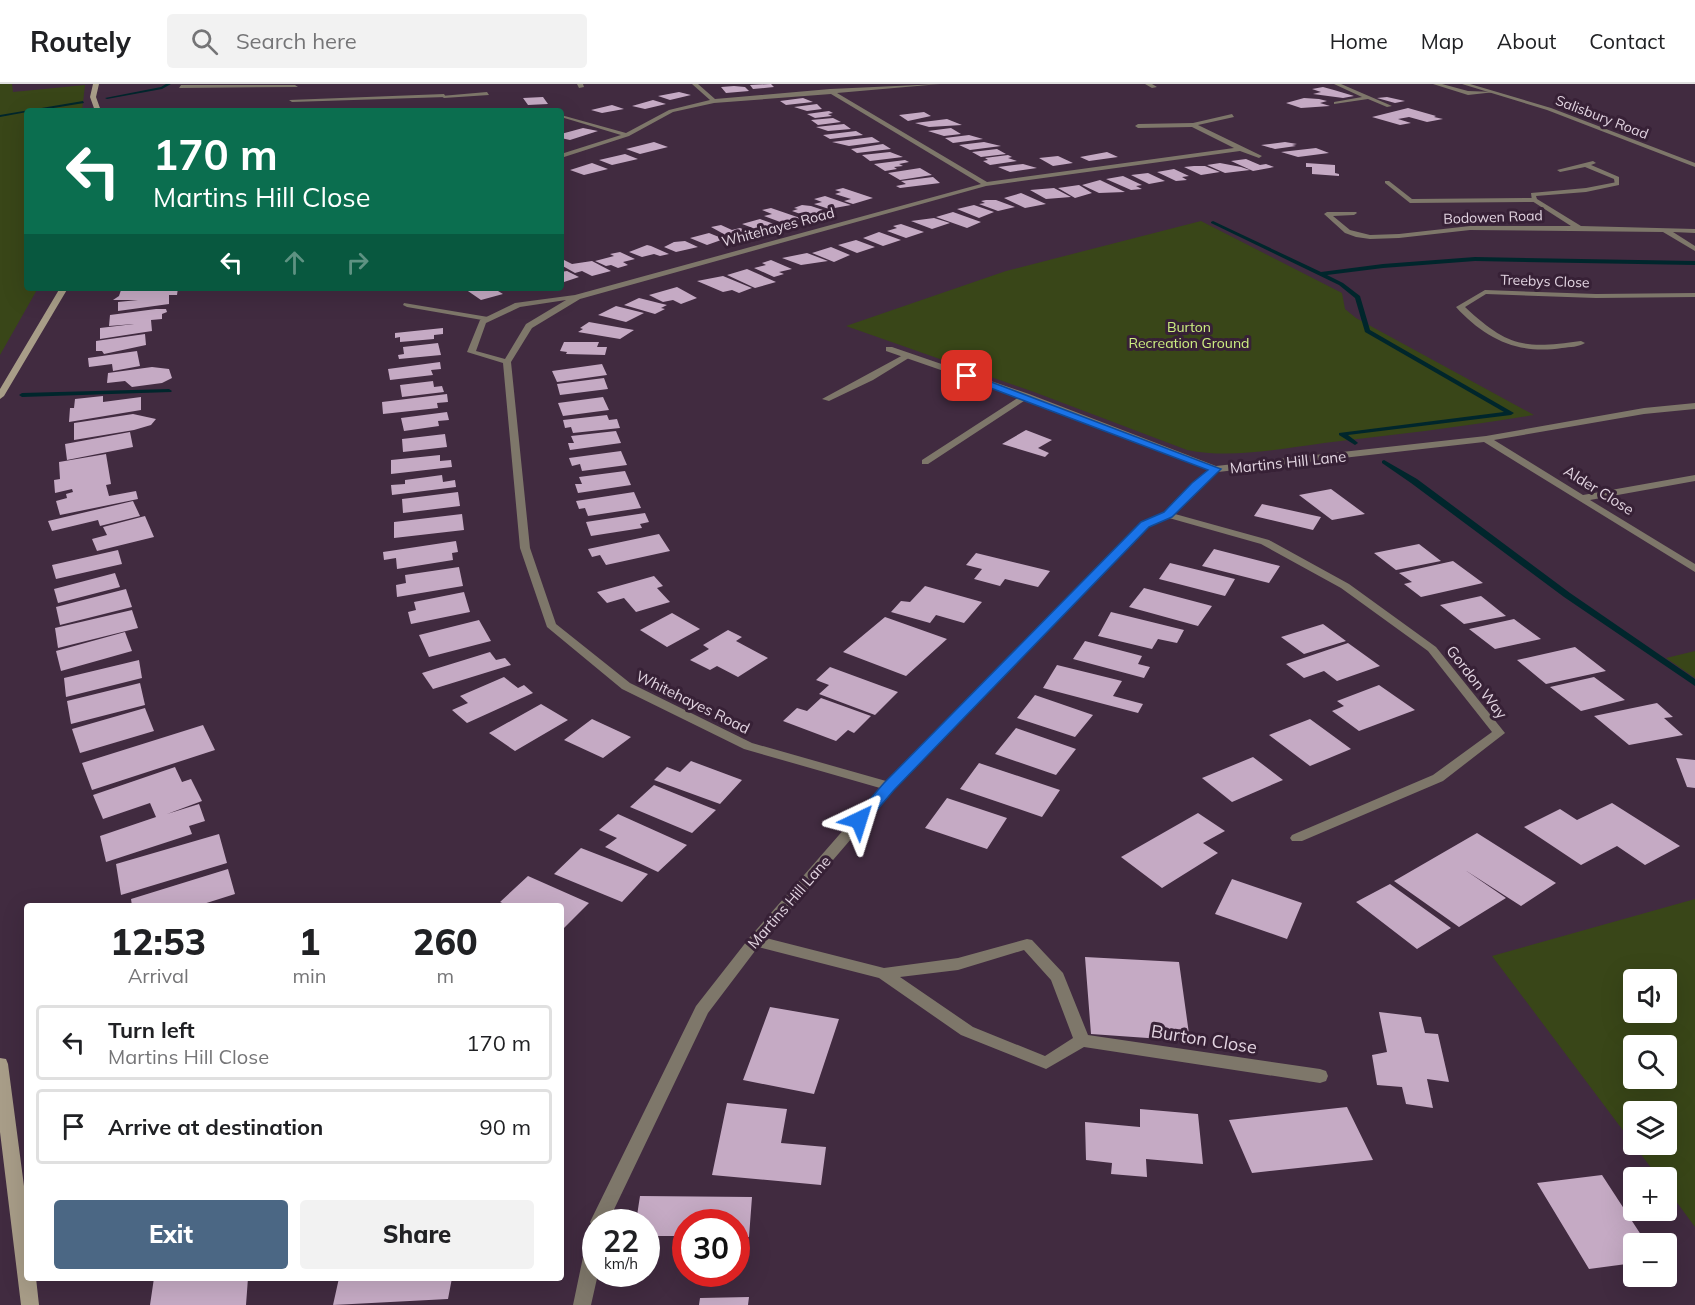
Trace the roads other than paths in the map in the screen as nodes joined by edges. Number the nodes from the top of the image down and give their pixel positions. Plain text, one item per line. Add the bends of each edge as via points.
1 (96, 84) edge
2 (695, 84) edge
3 (937, 84) edge
4 (1337, 84) edge
5 (1436, 84) edge
6 (1465, 84) edge
7 (298, 86) edge
8 (181, 87) dead end
9 (830, 91) junction
10 (1492, 92) junction
11 (487, 94) dead end
12 (1370, 97) junction
13 (292, 100) junction
14 (714, 101) junction
15 (1336, 103) dead end
16 (1389, 106) dead end
17 (97, 108) edge
18 (293, 108) edge
19 (564, 116) edge
20 (1232, 116) dead end
21 (1193, 125) junction
22 (1138, 126) dead end
23 (627, 135) junction
24 (1240, 149) junction
25 (564, 155) edge
26 (1259, 156) dead end
27 (1594, 163) dead end
28 (1586, 165) junction
29 (1695, 165) edge
30 (1560, 170) dead end
31 (1387, 182) dead end
32 (986, 184) junction
33 (1534, 200) junction
34 (1354, 213) dead end
35 (1579, 227) junction
36 (1663, 230) junction
37 (1695, 231) edge
38 (1695, 249) edge
39 (62, 291) edge
40 (1695, 295) edge
41 (577, 297) junction
42 (407, 305) dead end
43 (488, 319) junction
44 (1581, 343) dead end
45 (890, 349) dead end
46 (908, 356) junction
47 (507, 362) junction
48 (0, 396) edge
49 (1026, 396) junction
50 (826, 399) dead end
51 (1695, 406) edge
52 (1486, 439) junction
53 (925, 462) dead end
54 (1215, 469) junction
55 (1695, 478) edge
56 (1584, 498) junction
57 (1168, 514) junction
58 (1695, 569) edge
59 (889, 786) junction
60 (1297, 838) dead end
61 (754, 941) junction
62 (884, 974) junction
63 (1082, 1040) junction
64 (0, 1064) edge
65 (1320, 1076) dead end
66 (605, 1209) edge
67 (24, 1257) edge
68 (27, 1281) edge
69 (586, 1287) edge
70 (30, 1305) edge
71 (582, 1305) edge

1 - 17 main road via 93,97
2 - 14 street
3 - 9 street
4 - 12 street
5 - 10 street via 1468,93
6 - 10 street, Salisbury Road
7 - 8 street
7 - 13 street
9 - 14 street
9 - 32 street
10 - 29 street, Salisbury Road
11 - 13 street
12 - 15 street
12 - 16 street
13 - 18 street
14 - 23 street via 671,111
19 - 23 street
20 - 21 street
21 - 22 street
21 - 24 street
23 - 25 street
24 - 26 street, Whitehayes Road
24 - 32 street, Whitehayes Road
27 - 28 street
28 - 30 street
28 - 33 street via 1617,178 1617,184 1533,194
31 - 33 street via 1410,201
32 - 41 street, Whitehayes Road
33 - 35 street
34 - 35 street, Bodowen Road via 1327,214 1354,234 1378,237 1467,228
35 - 36 street, Bodowen Road
36 - 37 street, Bodowen Road
36 - 38 street
39 - 48 main road
40 - 44 street, Treebys Close via 1485,292 1460,307 1481,327 1504,340 1533,348
41 - 43 street, Whitehayes Road via 518,305
41 - 47 street, Whitehayes Road via 529,327
42 - 43 street
43 - 47 street via 483,322 471,352
45 - 46 street
46 - 49 street
46 - 50 street
47 - 59 street, Whitehayes Road via 525,548 552,625 626,686 748,746
49 - 53 street
49 - 54 street
51 - 52 street, Martins Hill Lane via 1644,411
52 - 54 street, Martins Hill Lane
52 - 56 street, Alder Close
54 - 57 street, Martins Hill Lane
55 - 56 street
56 - 58 street, Alder Close
57 - 59 street, Martins Hill Lane via 1145,524
57 - 60 street, Gordon Way via 1265,542 1345,586 1432,649 1499,733 1438,778
59 - 61 street, Martins Hill Lane
61 - 62 street
61 - 66 street, Martins Hill Lane via 702,1010
62 - 63 street via 967,1031 1046,1063
62 - 63 street via 958,964 1027,944 1058,976
63 - 65 street, Burton Close
64 - 67 main road
68 - 70 main road
69 - 71 street

